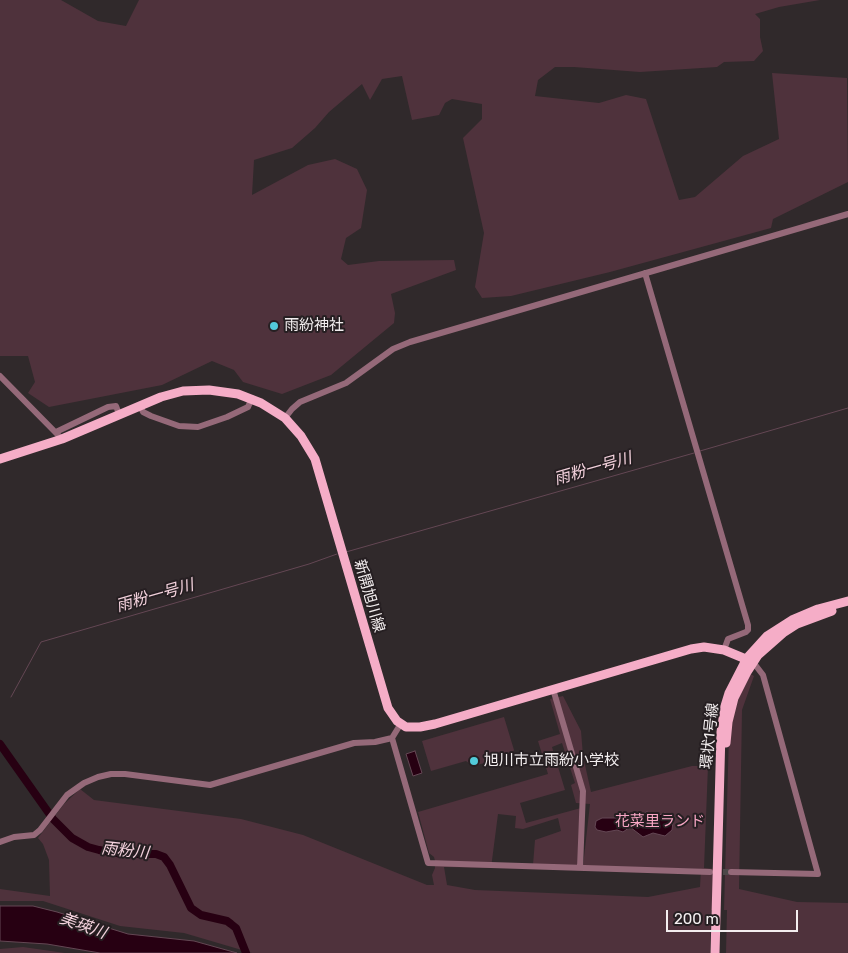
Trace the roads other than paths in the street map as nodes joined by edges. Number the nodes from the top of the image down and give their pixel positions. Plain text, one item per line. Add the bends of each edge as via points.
1 (848, 214) edge
2 (646, 273) junction
3 (0, 376) edge
4 (252, 398) junction
5 (140, 406) junction
6 (285, 418) junction
7 (59, 435) junction
8 (0, 459) edge
9 (848, 600) edge
10 (848, 607) edge
11 (724, 650) junction
12 (750, 660) junction
13 (553, 689) junction
14 (400, 724) junction
15 (392, 738) junction
16 (0, 842) edge
17 (580, 868) junction
18 (710, 872) tunnel mouth
19 (731, 872) tunnel mouth
20 (719, 910) junction
21 (715, 953) edge
22 (721, 953) edge

1 - 2 street
2 - 6 street via 410,342 393,349 346,383 300,402
2 - 11 street via 748,625 746,632 728,639
3 - 7 street
4 - 5 main road, 新開旭川線 via 224,391 196,390 161,397
4 - 5 street via 248,407 198,427 178,426 143,412
4 - 6 main road, 新開旭川線
5 - 7 main road, 新開旭川線
6 - 14 main road, 新開旭川線 via 315,459 376,672 388,708
7 - 8 main road, 新開旭川線
9 - 12 main road, 環状1号線 via 792,620 767,636
10 - 12 main road, 環状1号線 via 797,624
11 - 12 main road
11 - 13 main road via 691,649
12 - 19 street via 764,675 818,874
12 - 20 main road, 環状1号線 via 734,698 728,728
13 - 14 main road via 428,725 412,727
13 - 17 street via 583,791
14 - 15 street
15 - 16 street via 354,743 210,785 111,774 84,783 64,798 34,835
15 - 17 street via 428,863
17 - 18 street
20 - 21 main road
20 - 22 main road

